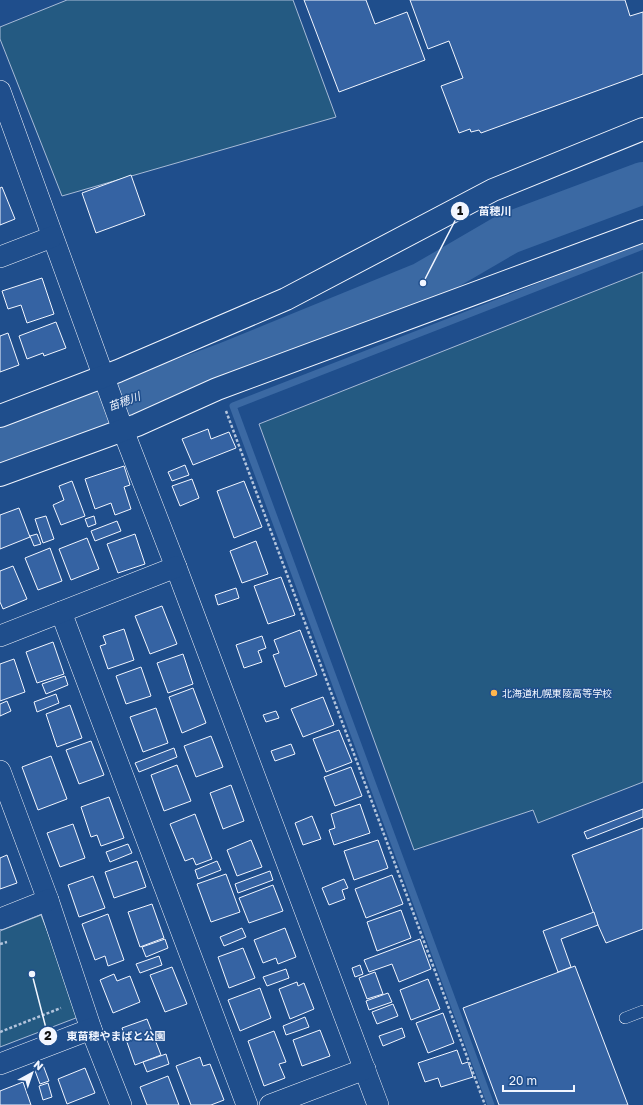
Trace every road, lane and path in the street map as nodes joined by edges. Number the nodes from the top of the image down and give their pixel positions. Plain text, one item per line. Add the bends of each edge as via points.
1 (0, 91) edge
2 (643, 128) edge
3 (643, 231) edge
4 (52, 237) junction
5 (0, 257) edge
6 (105, 380) junction
7 (226, 411) dead end
8 (0, 416) edge
9 (120, 422) junction
10 (0, 475) edge
11 (176, 567) junction
12 (62, 612) junction
13 (0, 636) edge
14 (0, 772) edge
15 (48, 900) junction
16 (0, 919) edge
17 (14, 939) dead end
18 (0, 944) edge
19 (63, 1007) dead end
20 (643, 1011) edge
21 (625, 1018) dead end
22 (91, 1029) junction
23 (0, 1032) edge
24 (0, 1064) edge
25 (365, 1069) junction
26 (121, 1105) edge
27 (247, 1105) edge
28 (270, 1105) edge
29 (378, 1105) edge
30 (485, 1105) edge

1 - 4 street
2 - 6 street via 493,190 286,299 118,371
3 - 9 street via 217,389 137,425
4 - 5 street
4 - 6 street
6 - 8 street
6 - 9 street
7 - 30 path
9 - 10 street
9 - 11 street
11 - 12 street
11 - 25 street
12 - 13 street
12 - 27 street
14 - 15 street
15 - 16 street
15 - 22 street
17 - 18 path
19 - 23 path
20 - 21 lane
22 - 24 street
22 - 26 street
25 - 28 street
25 - 29 street

